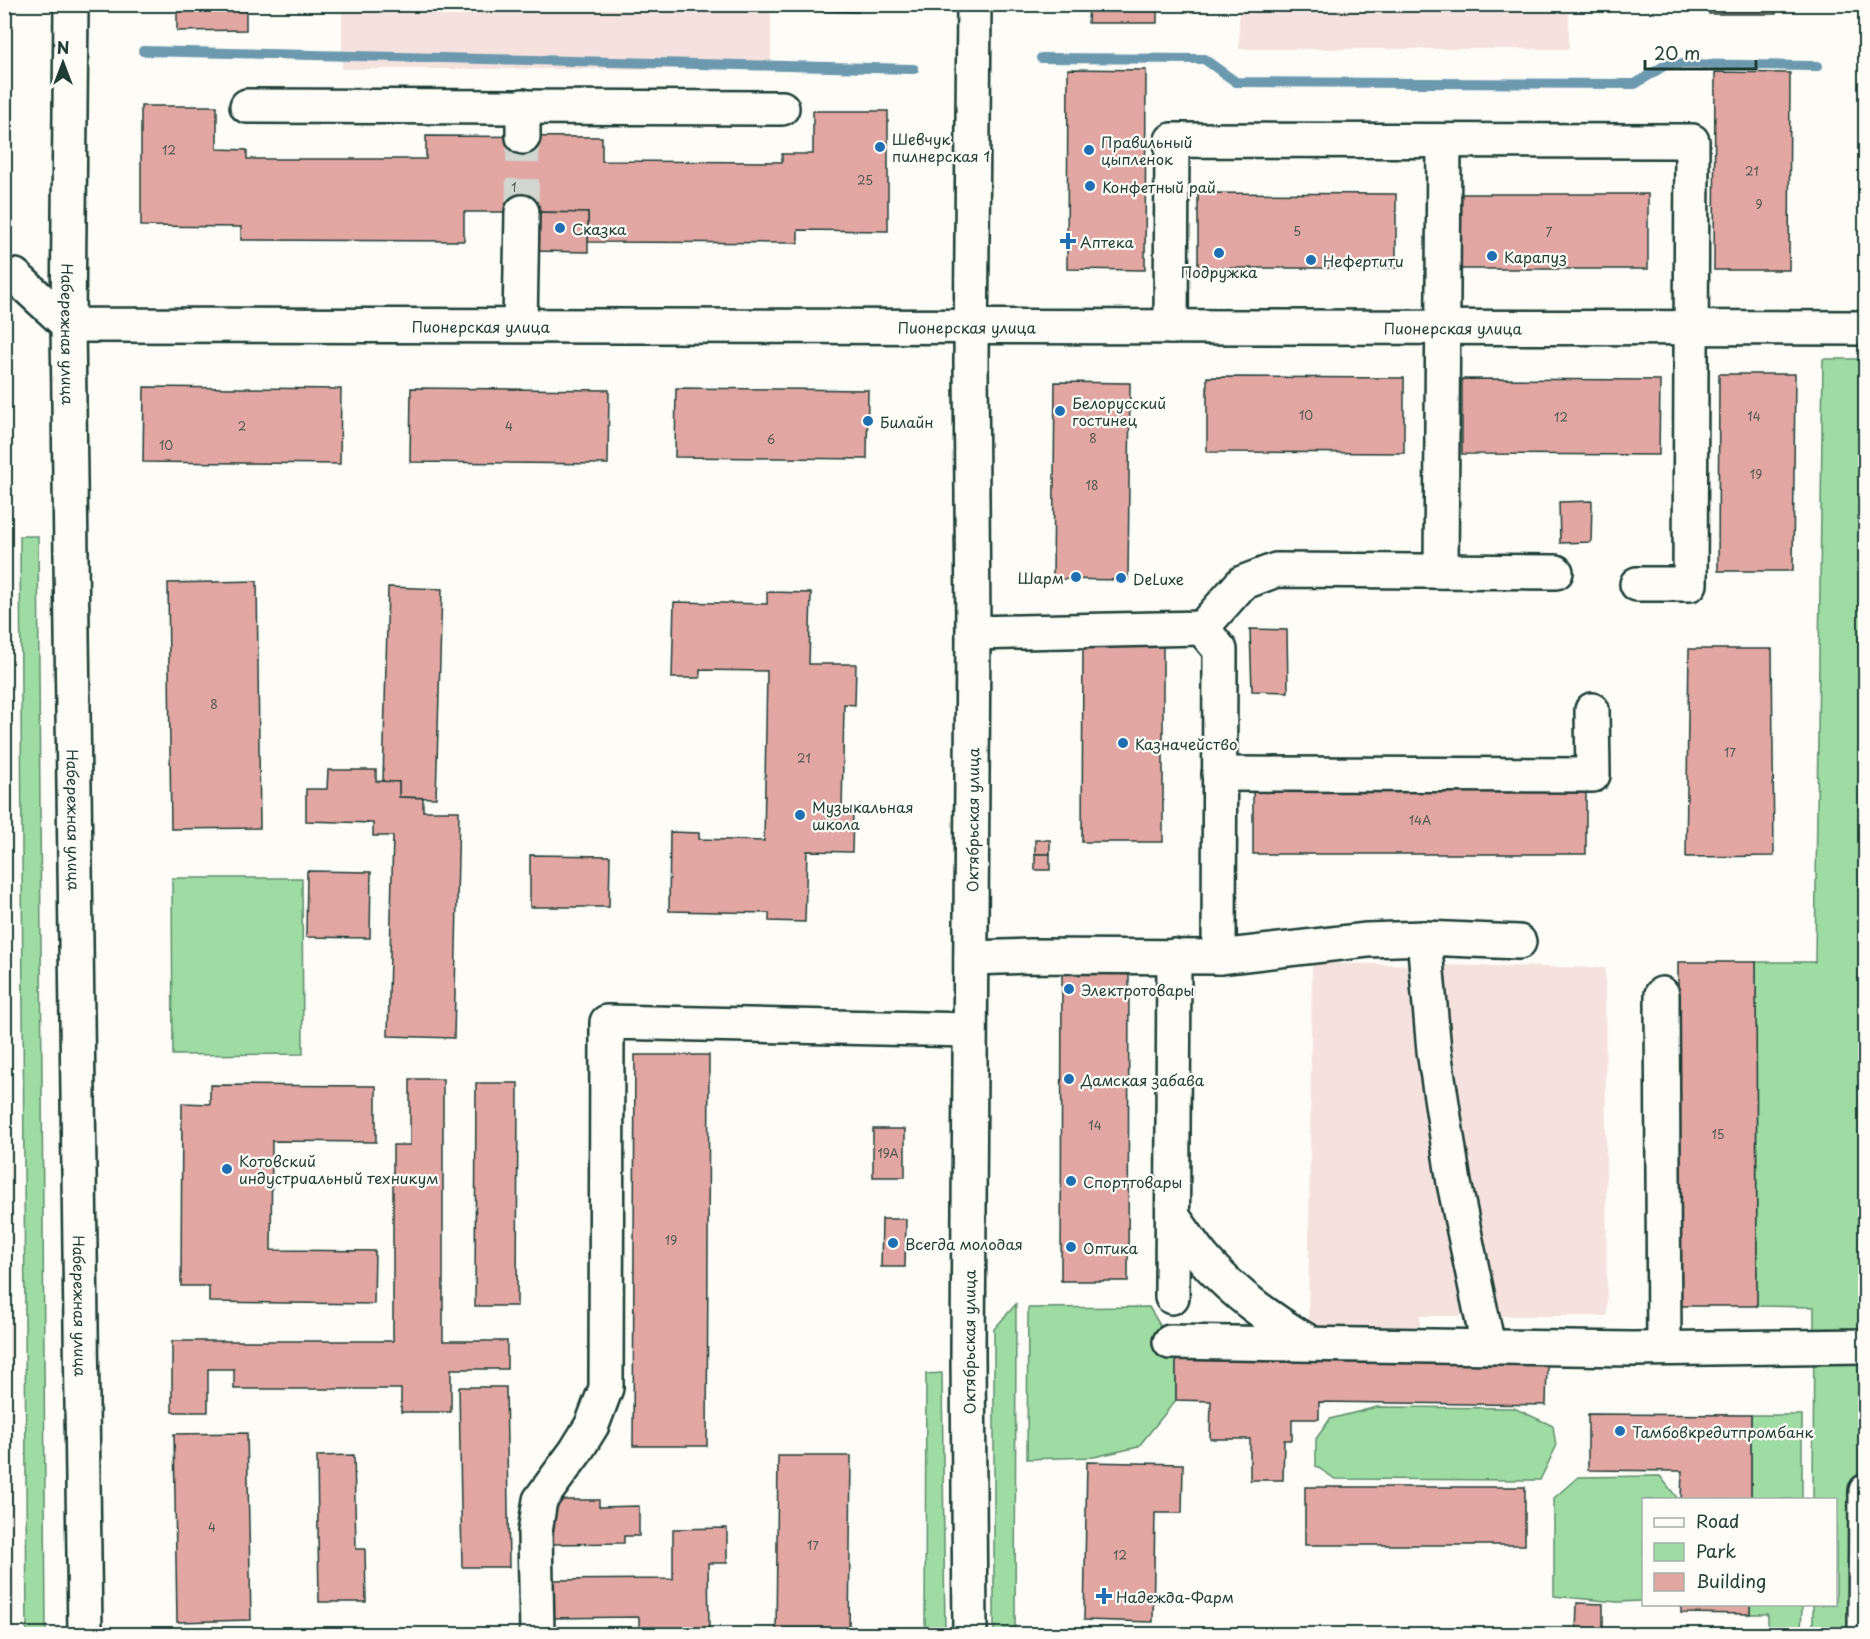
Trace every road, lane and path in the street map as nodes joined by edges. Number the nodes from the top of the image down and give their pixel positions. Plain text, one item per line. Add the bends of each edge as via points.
1 (71, 4) edge
2 (974, 4) edge
3 (247, 106) dead end
4 (782, 108) dead end
5 (1444, 141) junction
6 (522, 213) tunnel mouth
7 (4, 276) edge
8 (68, 325) junction
9 (520, 325) junction
10 (1442, 326) junction
11 (973, 327) junction
12 (1171, 327) junction
13 (1691, 327) junction
14 (1866, 328) edge
15 (1441, 572) junction
16 (1556, 572) dead end
17 (1637, 584) dead end
18 (1202, 628) junction
19 (973, 633) junction
20 (1592, 710) dead end
21 (1220, 774) junction
22 (1424, 939) junction
23 (1519, 942) dead end
24 (1174, 956) junction
25 (1219, 957) junction
26 (971, 958) junction
27 (1662, 994) dead end
28 (970, 1030) junction
29 (1173, 1217) junction
30 (1172, 1298) dead end
31 (1170, 1342) dead end
32 (1314, 1345) junction
33 (1488, 1346) junction
34 (1866, 1346) edge
35 (1664, 1348) junction
36 (1866, 1491) edge
37 (85, 1635) edge
38 (537, 1635) edge
39 (970, 1635) edge
40 (1865, 1635) edge

1 - 8 street, Набережная улица
2 - 11 street, Октябрьская улица
3 - 4 street via 523,121
5 - 10 street
5 - 12 street via 1172,140
5 - 13 street via 1692,141
6 - 9 street
7 - 8 street via 15,276
8 - 9 street, Пионерская улица
8 - 37 street, Набережная улица
9 - 11 street, Пионерская улица
10 - 12 street, Пионерская улица
10 - 13 street, Пионерская улица
10 - 15 street
11 - 12 street, Пионерская улица
11 - 19 street, Октябрьская улица
13 - 14 street, Пионерская улица
13 - 17 street via 1690,584
15 - 16 street
15 - 18 street via 1276,570 1242,583
18 - 19 street
18 - 21 street via 1220,650
19 - 26 street, Октябрьская улица
20 - 21 street via 1593,775
21 - 25 street
22 - 23 street
22 - 25 street via 1367,940
22 - 33 street via 1447,1139
24 - 25 street
24 - 26 street
24 - 29 street
26 - 28 street, Октябрьская улица
27 - 35 street
28 - 38 street via 607,1022 606,1388 592,1425 540,1500 534,1532
28 - 39 street, Октябрьская улица
29 - 30 street
29 - 32 street via 1204,1259 1236,1290 1275,1322
31 - 32 street
32 - 33 street
33 - 35 street
34 - 35 street
36 - 40 street

